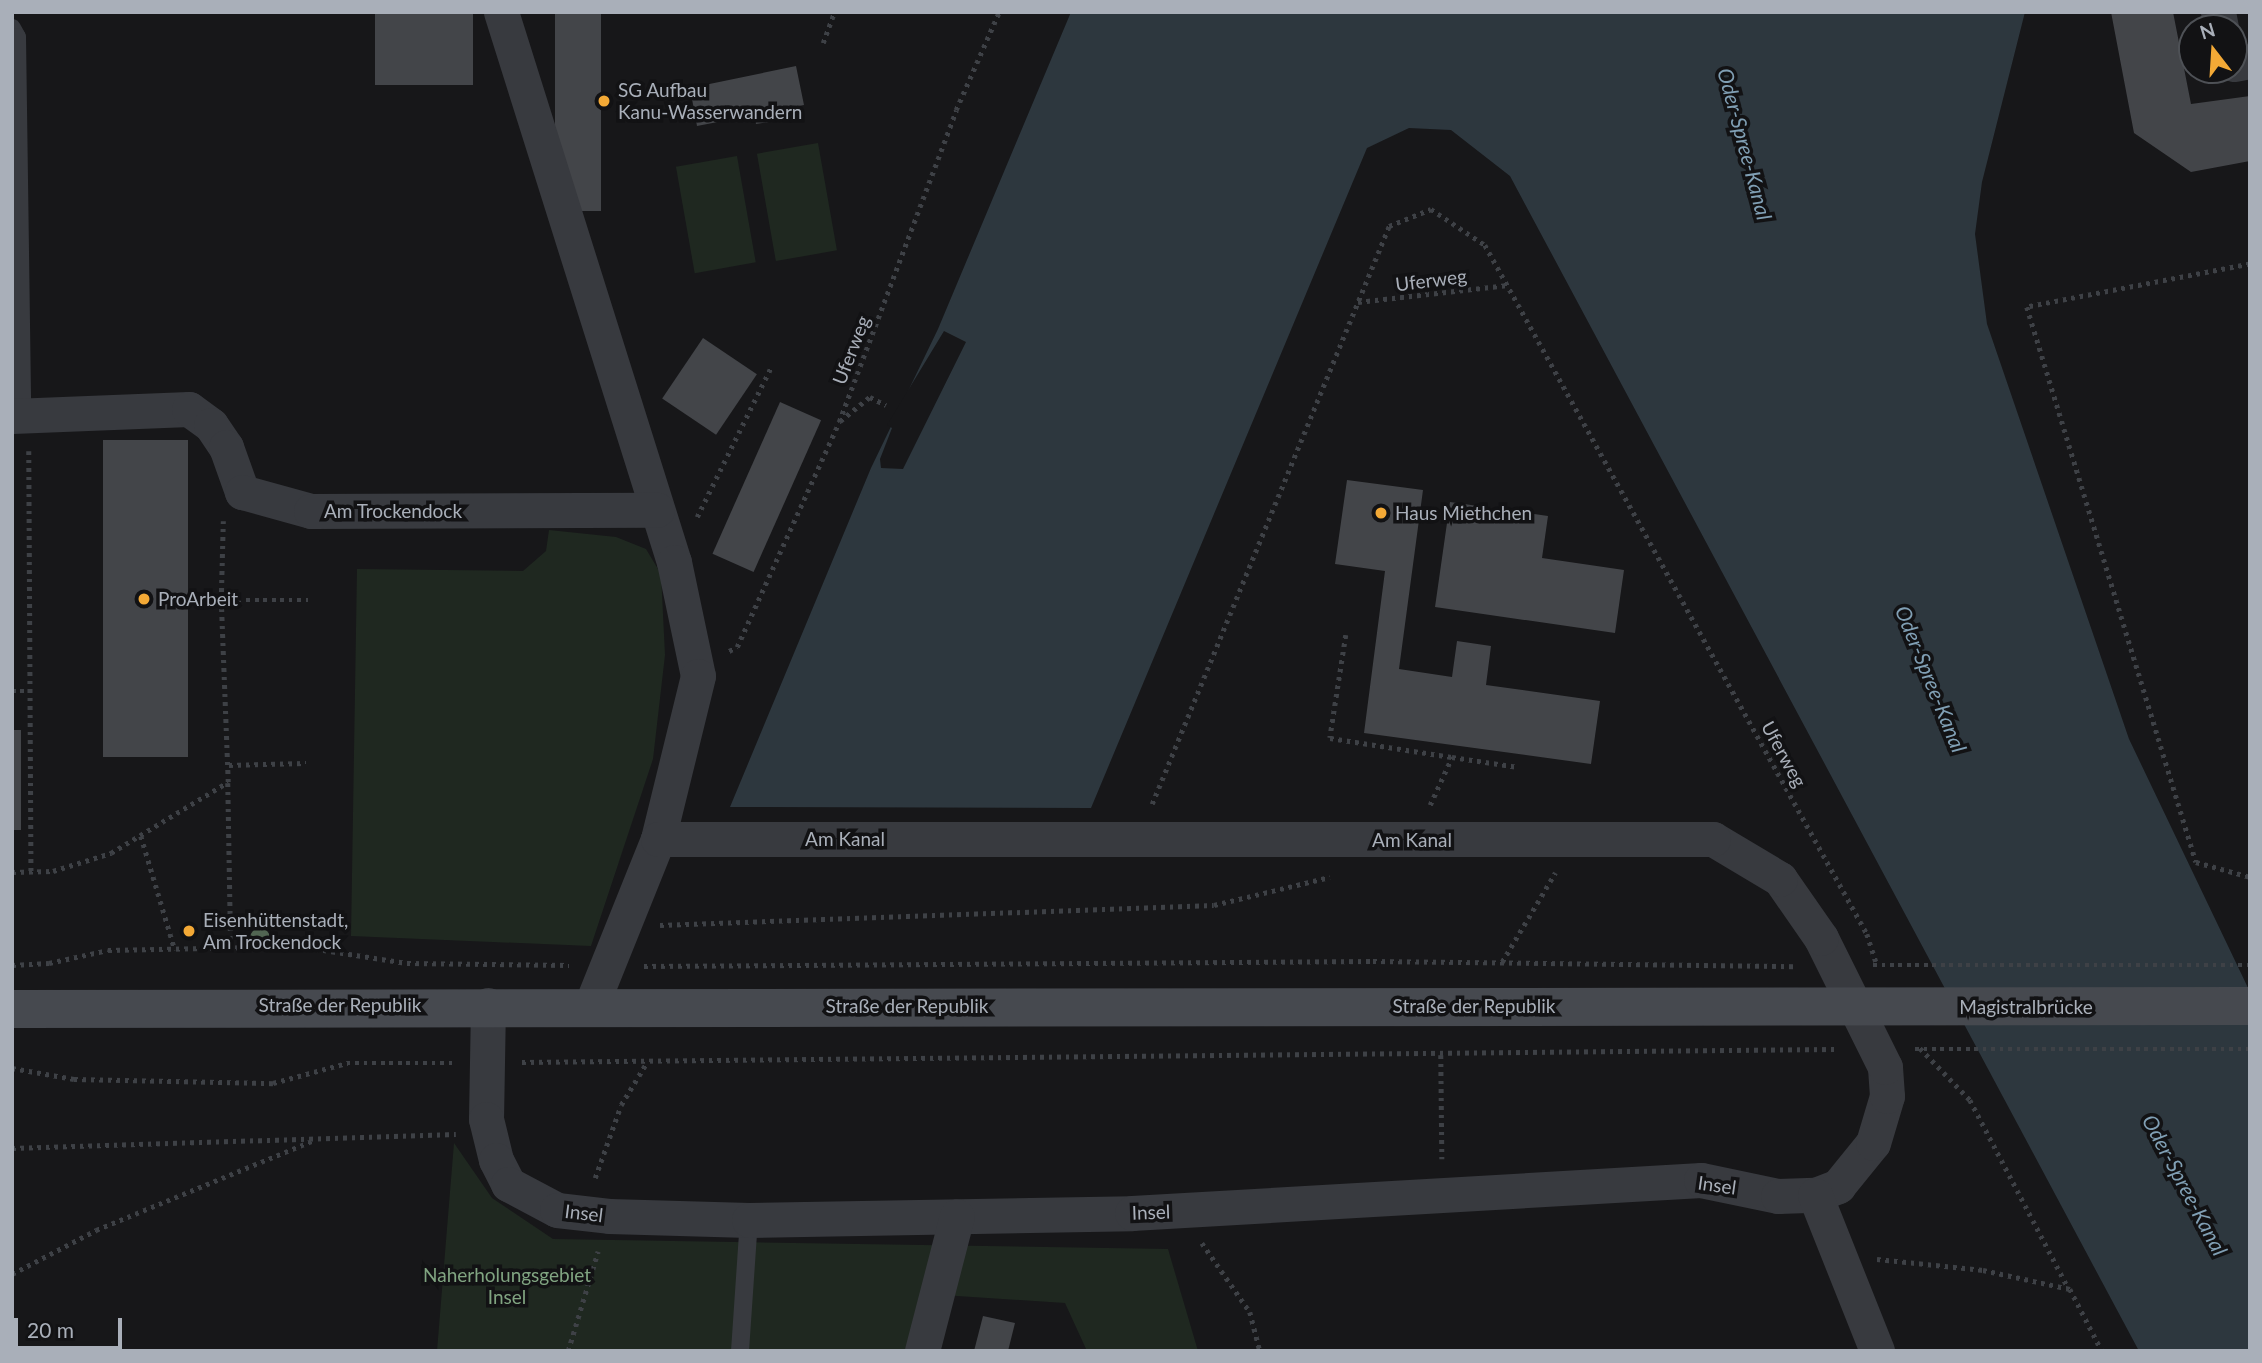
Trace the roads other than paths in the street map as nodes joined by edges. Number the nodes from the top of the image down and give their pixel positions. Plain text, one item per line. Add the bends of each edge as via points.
1 (501, 12) edge
2 (12, 28) edge
3 (17, 416) edge
4 (657, 510) junction
5 (658, 839) junction
6 (488, 1005) junction
7 (591, 1006) junction
8 (2250, 1006) edge
9 (1802, 1007) joint
10 (12, 1009) edge
11 (1815, 1195) junction
12 (957, 1216) junction
13 (749, 1220) junction
14 (740, 1351) edge
15 (922, 1351) edge
16 (1877, 1351) edge

1 - 4 street
2 - 3 lane via 18,37
3 - 4 street, Am Trockendock via 189,409 211,425 226,447 242,492 311,511
4 - 5 street via 674,562 698,676
5 - 7 street
5 - 11 street, Am Kanal via 1713,839 1780,879 1821,938 1885,1067 1887,1096 1873,1143 1838,1186
6 - 7 main road, Straße der Republik
6 - 10 main road, Straße der Republik
6 - 13 street, Insel via 490,1133 508,1184 557,1210
7 - 9 main road, Straße der Republik
8 - 9 main road, Magistralbrücke
11 - 12 street, Insel via 1778,1196 1701,1180 1180,1211
11 - 16 street
12 - 13 street, Insel
12 - 15 street
13 - 14 lane

